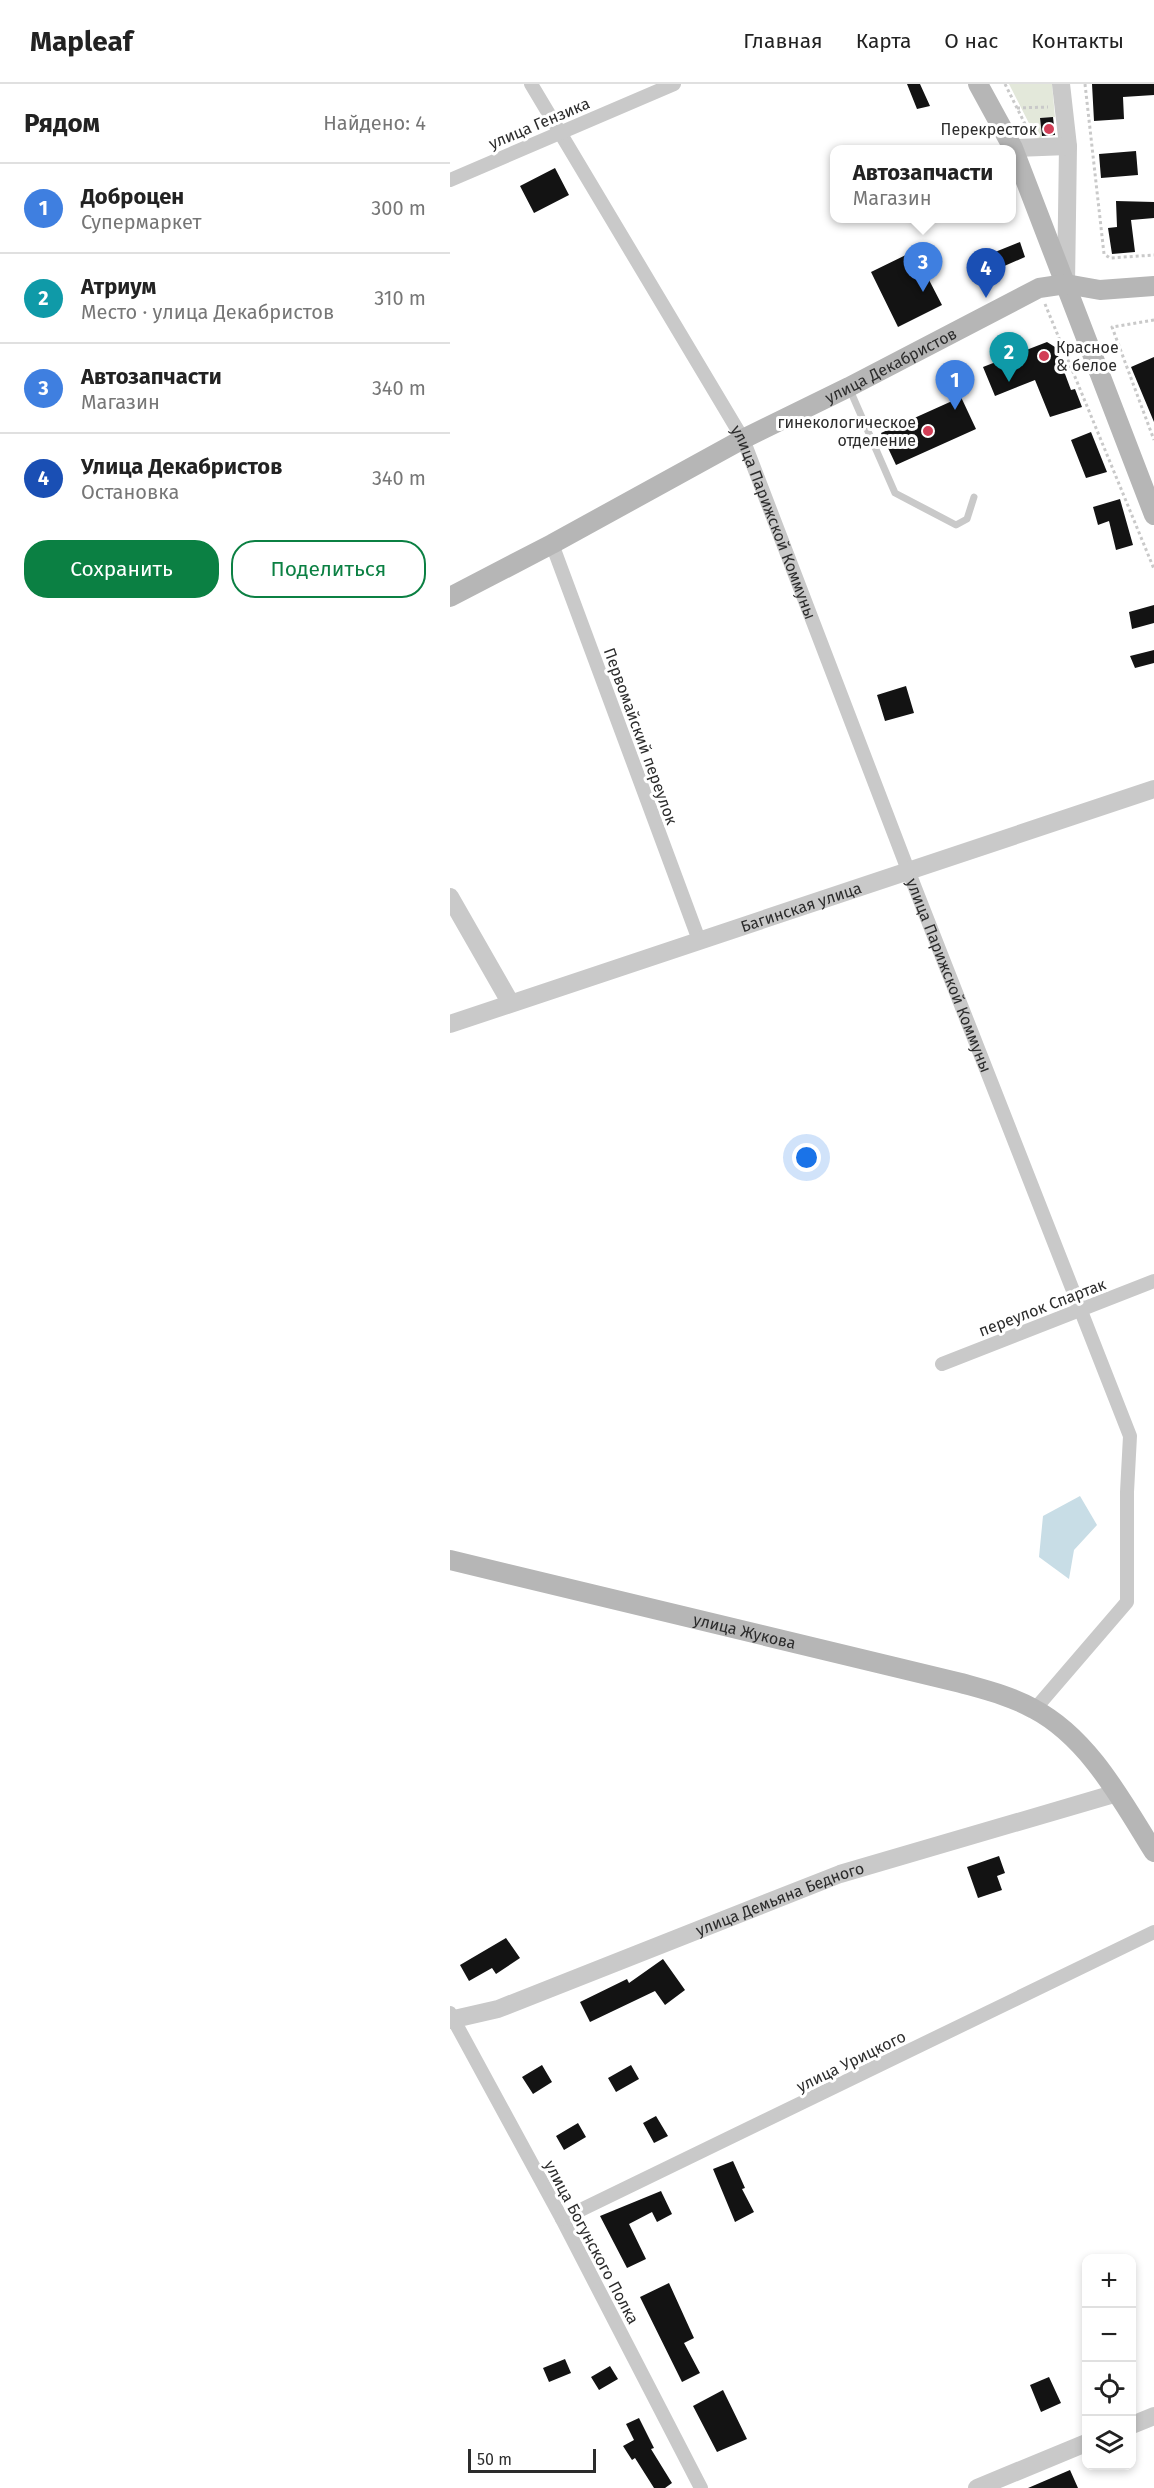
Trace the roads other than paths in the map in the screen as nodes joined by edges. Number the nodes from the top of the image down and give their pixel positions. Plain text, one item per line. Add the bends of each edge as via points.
1 (531, 84) edge
2 (674, 84) edge
3 (978, 84) edge
4 (1061, 84) edge
5 (559, 132) junction
6 (1011, 145) edge
7 (1068, 146) junction
8 (1016, 148) edge
9 (1016, 156) edge
10 (450, 180) edge
11 (1066, 284) junction
12 (1154, 286) edge
13 (849, 387) junction
14 (743, 439) junction
15 (974, 497) dead end
16 (1154, 515) edge
17 (552, 544) junction
18 (450, 597) edge
19 (1154, 789) edge
20 (908, 870) junction
21 (450, 897) edge
22 (699, 940) junction
23 (510, 1002) junction
24 (450, 1024) edge
25 (1154, 1281) edge
26 (1081, 1308) junction
27 (942, 1364) dead end
28 (450, 1560) edge
29 (1035, 1709) junction
30 (1117, 1792) junction
31 (1154, 1852) edge
32 (1154, 1932) edge
33 (451, 2018) edge
34 (562, 2219) junction
35 (1154, 2416) edge
36 (1136, 2423) edge
37 (1082, 2445) edge
38 (700, 2488) edge
39 (977, 2488) edge

1 - 5 street, улица Парижской Коммуны
2 - 5 street, улица Гензика
3 - 6 main road
4 - 7 street
5 - 10 street, улица Гензика
5 - 14 street, улица Парижской Коммуны
7 - 8 street
7 - 11 street
9 - 11 main road
11 - 12 main road, улица Декабристов via 1100,290
11 - 13 main road, улица Декабристов via 1039,288
11 - 16 main road
13 - 14 main road, улица Декабристов
13 - 15 lane via 895,493 956,525 967,519
14 - 17 main road, улица Декабристов
14 - 20 street, улица Парижской Коммуны
17 - 18 main road, улица Декабристов
17 - 22 street, Первомайский переулок
19 - 20 street, Багинская улица
20 - 22 street, Багинская улица
20 - 26 street, улица Парижской Коммуны
21 - 23 street
22 - 23 street, Багинская улица
23 - 24 street, Багинская улица
25 - 26 street, переулок Спартак
26 - 27 street, переулок Спартак
26 - 29 street, улица Парижской Коммуны via 1130,1436 1127,1602
28 - 29 main road, улица Жукова via 961,1683
29 - 30 main road via 1060,1725
30 - 31 main road
30 - 33 street, улица Демьяна Бедного via 840,1874 498,2009
32 - 34 street, улица Урицкого
33 - 34 street, улица Богунского Полка
34 - 38 street, улица Богунского Полка
35 - 36 street
37 - 39 street

